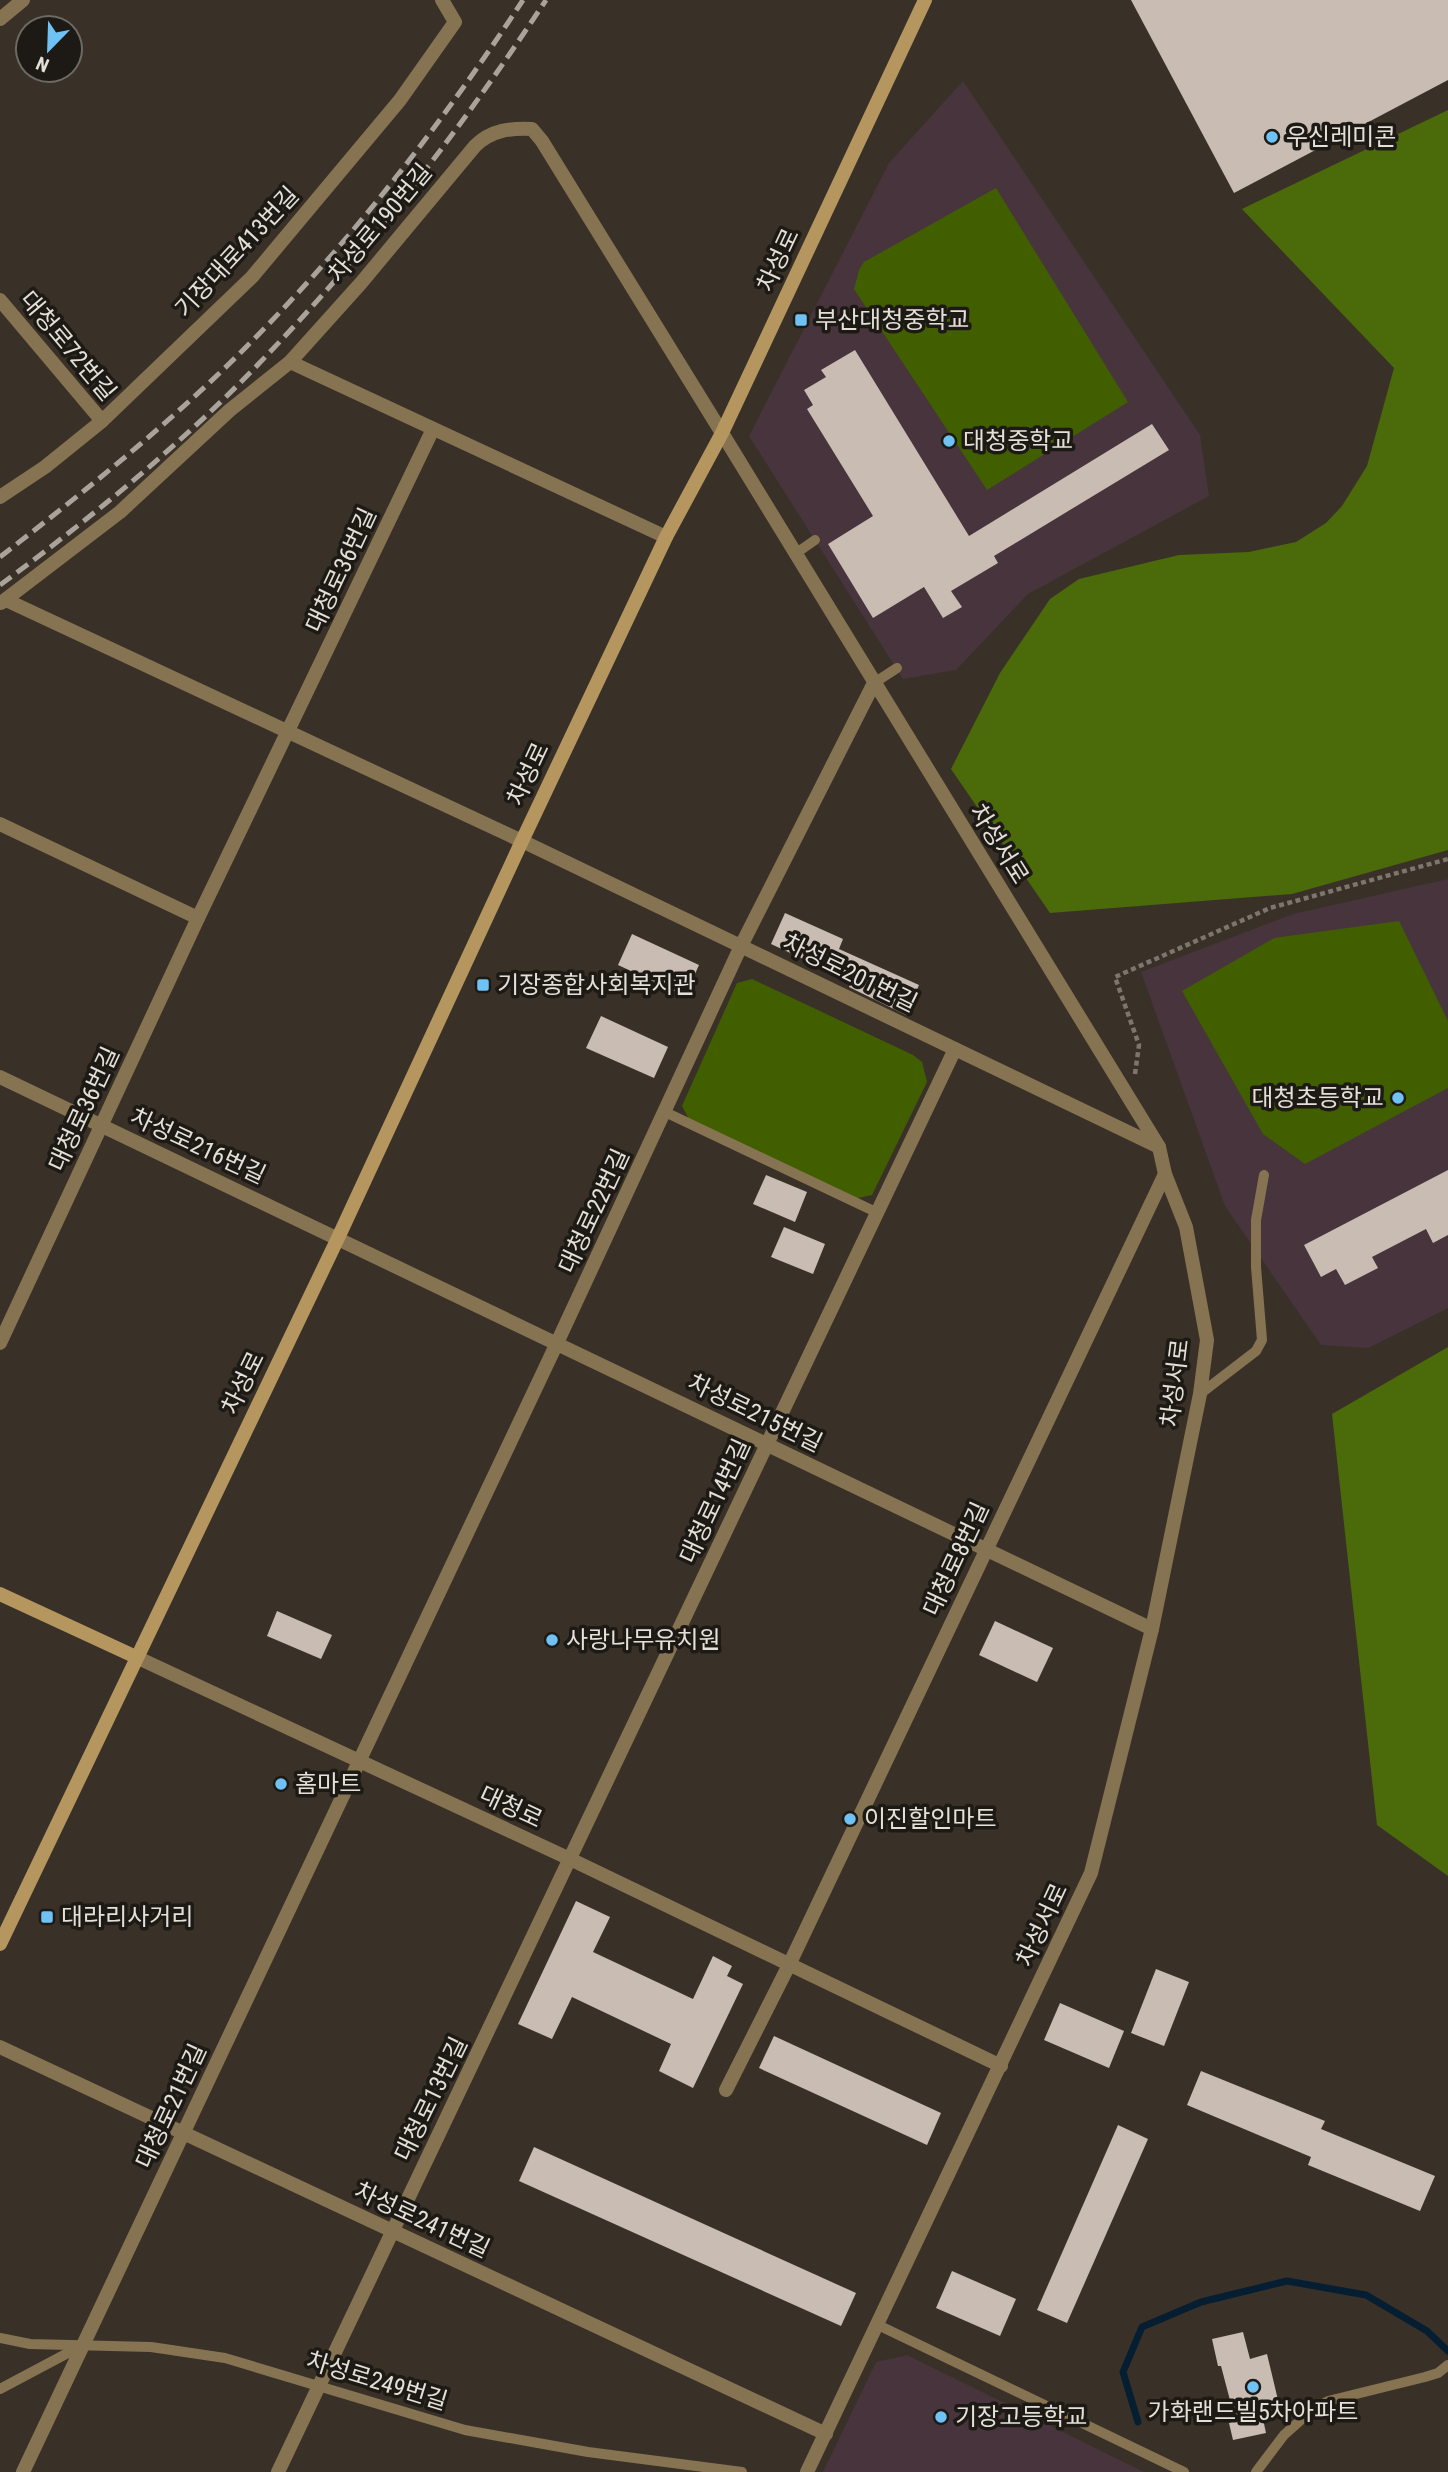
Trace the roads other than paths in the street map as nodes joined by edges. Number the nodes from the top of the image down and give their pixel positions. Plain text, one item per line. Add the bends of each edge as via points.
1 (23, 0) edge
2 (442, 0) edge
3 (925, 0) edge
4 (0, 19) edge
5 (0, 300) edge
6 (290, 362) junction
7 (102, 421) junction
8 (433, 429) junction
9 (722, 433) junction
10 (0, 498) edge
11 (666, 537) junction
12 (815, 540) dead end
13 (795, 554) junction
14 (3, 602) edge
15 (897, 668) dead end
16 (874, 683) junction
17 (289, 731) junction
18 (0, 824) edge
19 (522, 841) junction
20 (198, 918) junction
21 (741, 946) junction
22 (955, 1049) junction
23 (0, 1077) edge
24 (665, 1112) junction
25 (101, 1125) junction
26 (1159, 1147) junction
27 (1165, 1174) junction
28 (1264, 1175) dead end
29 (878, 1213) junction
30 (338, 1238) junction
31 (5, 1317) edge
32 (0, 1343) edge
33 (557, 1343) junction
34 (1200, 1394) junction
35 (767, 1444) junction
36 (986, 1549) junction
37 (0, 1594) edge
38 (1152, 1629) junction
39 (136, 1657) junction
40 (360, 1760) junction
41 (570, 1860) junction
42 (0, 1944) edge
43 (789, 1965) junction
44 (0, 2047) edge
45 (1000, 2066) junction
46 (726, 2090) dead end
47 (183, 2133) junction
48 (393, 2231) junction
49 (878, 2326) junction
50 (0, 2338) edge
51 (83, 2344) junction
52 (1448, 2365) edge
53 (319, 2386) junction
54 (0, 2389) edge
55 (826, 2434) junction
56 (23, 2472) edge
57 (278, 2472) edge
58 (742, 2472) edge
59 (807, 2472) edge
60 (1184, 2472) edge
61 (1256, 2472) edge

1 - 4 street
2 - 7 street, 기장대로413번길 via 455,22 400,100 253,276
3 - 9 main road, 차성로
5 - 7 street, 대청로72번길
6 - 8 street
6 - 9 street, 차성로190번길 via 486,135 532,129
6 - 14 street, 차성로190번길 via 230,410 120,512
7 - 10 street, 기장대로413번길
8 - 11 street
8 - 17 street, 대청로36번길
9 - 11 main road, 차성로
9 - 13 street, 차성서로
11 - 19 main road, 차성로
12 - 13 lane
13 - 16 street, 차성서로
14 - 17 street
15 - 16 lane
16 - 21 street, 대청로22번길
16 - 26 street, 차성서로
17 - 19 street, 차성로
17 - 20 street, 대청로36번길
18 - 20 street
19 - 21 street, 차성로201번길
19 - 30 main road, 차성로
20 - 25 street, 대청로36번길
21 - 22 street, 차성로201번길
21 - 24 street, 대청로22번길
22 - 26 street, 차성로201번길
22 - 29 street, 대청로14번길
23 - 25 street, 차성로216번길
24 - 29 lane
24 - 33 street, 대청로22번길
25 - 30 street, 차성로216번길
25 - 31 street, 대청로36번길
26 - 27 street, 차성서로
27 - 34 street, 차성서로 via 1186,1227 1207,1340
27 - 36 street, 대청로8번길
28 - 34 lane via 1256,1220 1262,1340 1256,1351
29 - 35 street, 대청로14번길
30 - 33 street, 차성로215번길
30 - 39 main road, 차성로
31 - 32 street, 대청로36번길
33 - 35 street, 차성로215번길
33 - 40 street, 대청로22번길
34 - 38 street, 차성서로
35 - 36 street, 차성로215번길
35 - 41 street, 대청로14번길
36 - 38 street, 차성로215번길
36 - 43 street, 대청로8번길
37 - 39 main road, 대청로
38 - 45 street, 차성서로 via 1091,1873
39 - 40 street, 대청로
39 - 42 main road, 차성로
40 - 41 street, 대청로
40 - 47 street, 대청로21번길
41 - 43 street, 대청로
41 - 48 street, 대청로13번길
43 - 45 street, 대청로
43 - 46 street, 대청로8번길
44 - 47 street, 차성로241번길
45 - 49 street, 차성서로
47 - 48 street, 차성로241번길
47 - 51 street, 대청로21번길
48 - 53 street, 대청로13번길
48 - 55 street, 차성로241번길
49 - 55 street, 차성서로
49 - 60 lane
50 - 51 lane, 차성로249번길 via 30,2344
51 - 53 lane, 차성로249번길 via 151,2347 225,2358
51 - 54 lane
51 - 56 street, 대청로21번길
52 - 61 lane via 1438,2373 1320,2406 1284,2435
53 - 57 street, 대청로13번길
53 - 58 lane, 차성로249번길 via 465,2430
55 - 59 street, 차성서로

